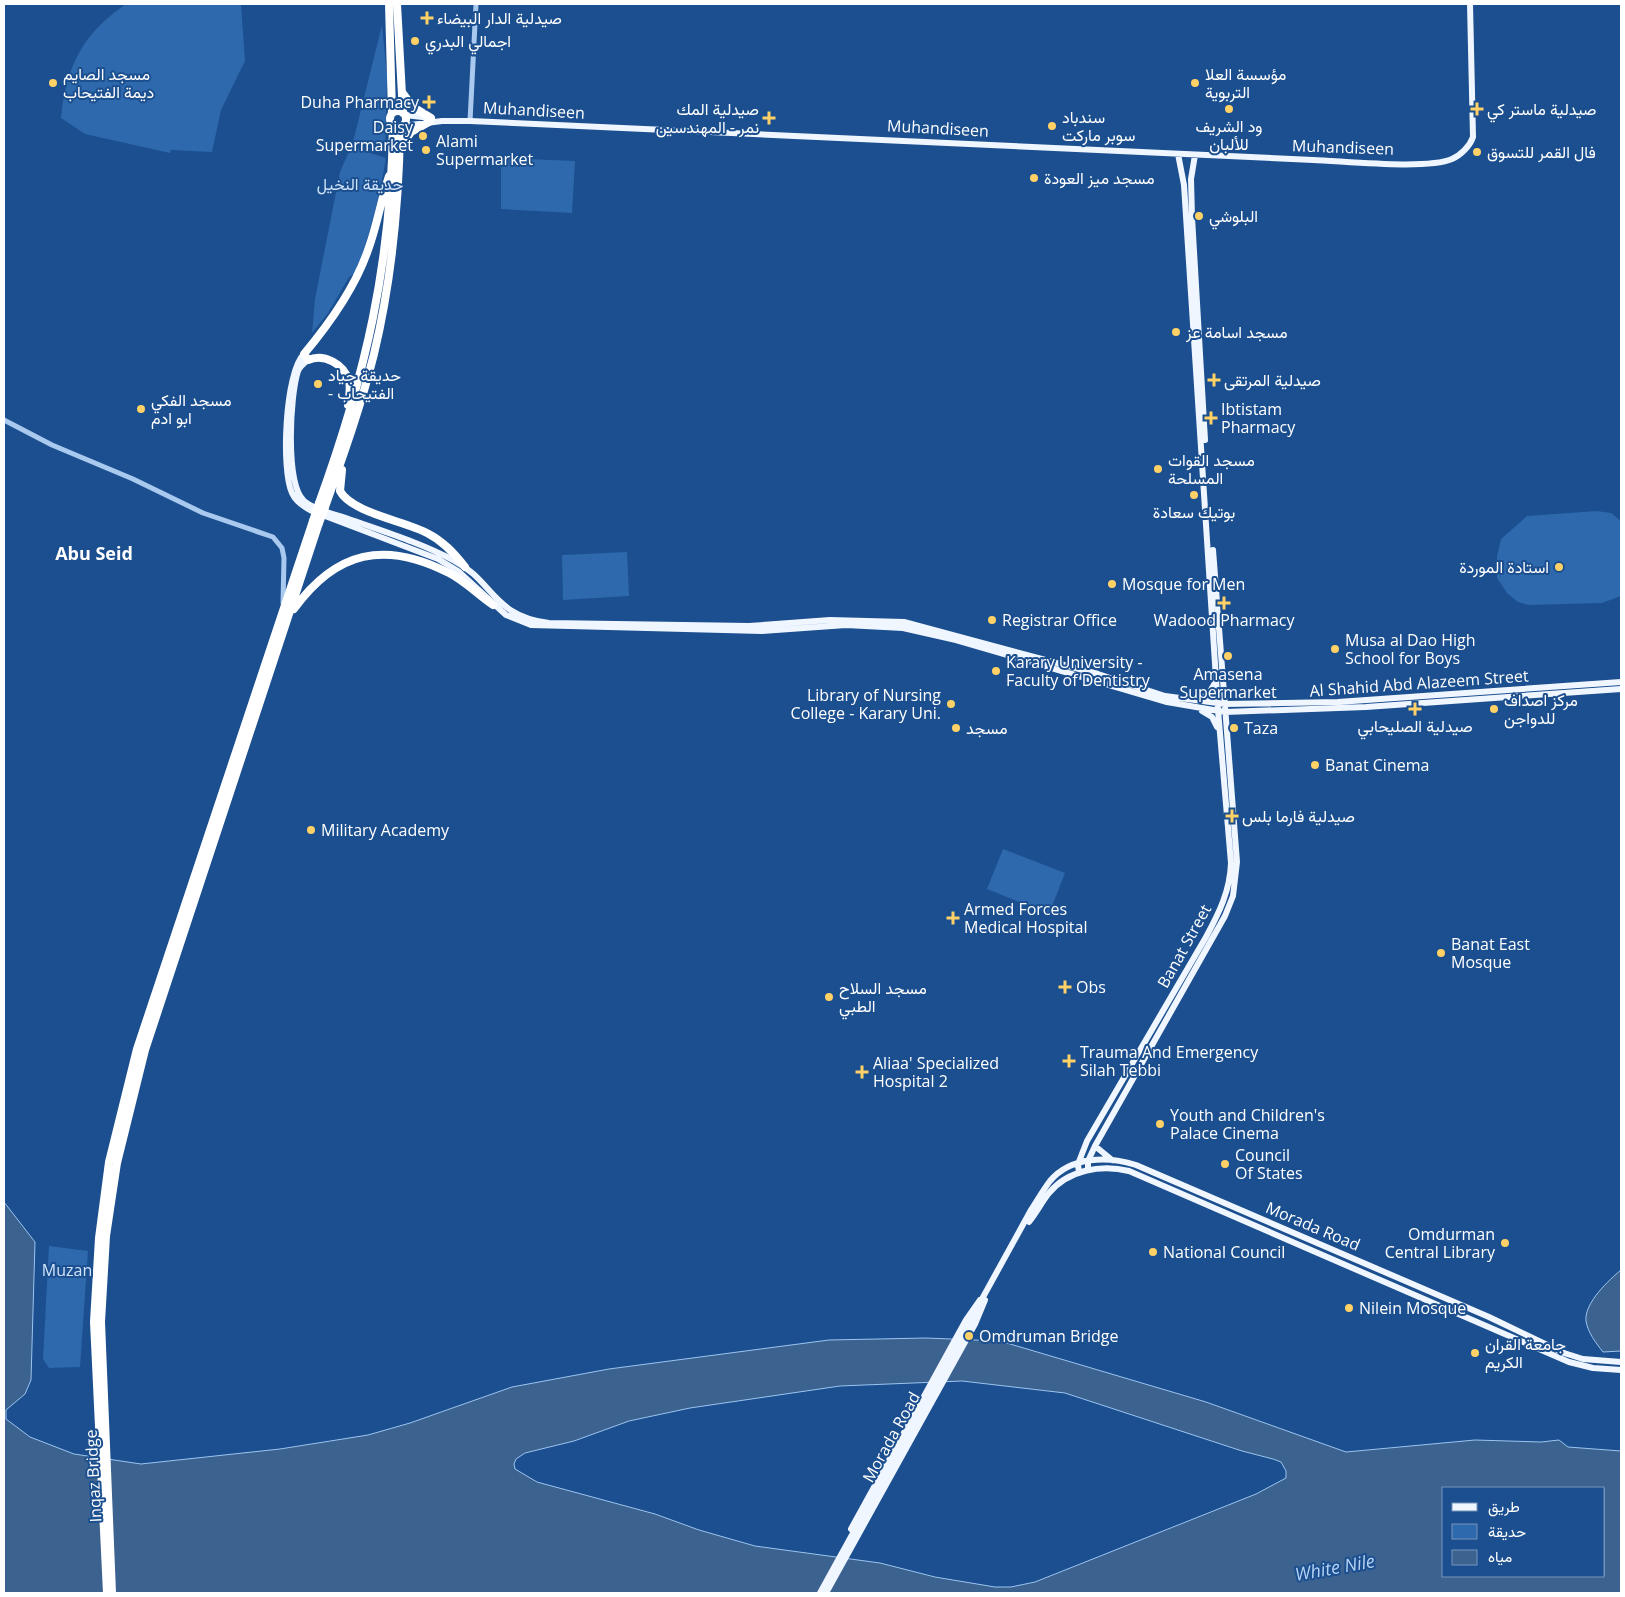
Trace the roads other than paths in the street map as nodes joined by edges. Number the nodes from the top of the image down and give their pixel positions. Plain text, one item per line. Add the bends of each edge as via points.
1 (389, 4) edge
2 (397, 4) edge
3 (476, 4) edge
4 (1470, 4) edge
5 (401, 91) junction
6 (392, 114) junction
7 (404, 114) junction
8 (430, 120) junction
9 (470, 121) junction
10 (398, 126) junction
11 (399, 150) junction
12 (1178, 154) junction
13 (1195, 155) junction
14 (392, 163) junction
15 (1191, 244) junction
16 (306, 357) junction
17 (4, 420) edge
18 (346, 424) junction
19 (348, 439) junction
20 (322, 505) junction
21 (465, 567) junction
22 (493, 605) junction
23 (286, 614) junction
24 (1026, 658) junction
25 (1219, 682) junction
26 (1621, 682) edge
27 (1621, 689) edge
28 (1508, 694) junction
29 (1189, 700) junction
30 (1225, 704) junction
31 (1243, 704) junction
32 (1218, 707) junction
33 (1197, 708) junction
34 (1225, 712) junction
35 (1220, 732) junction
36 (1094, 1146) junction
37 (1112, 1160) junction
38 (1088, 1161) junction
39 (1078, 1164) junction
40 (1088, 1170) junction
41 (1079, 1173) junction
42 (1020, 1233) junction
43 (986, 1294) junction
44 (970, 1322) junction
45 (98, 1357) junction
46 (1621, 1362) edge
47 (1621, 1370) edge
48 (106, 1593) edge
49 (112, 1593) edge
50 (816, 1593) edge
51 (820, 1593) edge
52 (826, 1593) edge

1 - 6 highway
2 - 5 highway
3 - 9 street
4 - 13 main road, Muhandiseen via 1474,130 1472,142 1458,156 1448,160 1405,163
5 - 7 highway
5 - 8 highway via 413,107
6 - 7 highway via 396,111
6 - 10 highway via 390,118
7 - 8 main road
7 - 10 highway via 406,121
8 - 9 main road, Muhandiseen
8 - 10 main road
8 - 11 highway via 411,132
9 - 12 main road, Muhandiseen
10 - 11 highway
10 - 14 highway
11 - 19 highway via 397,213 388,285 374,355
12 - 13 main road, Muhandiseen
12 - 15 main road via 1184,177
13 - 15 main road via 1191,179
14 - 16 highway via 376,229 364,261 340,306
14 - 18 highway via 388,228 377,305
15 - 25 main road
16 - 18 highway via 326,358 346,374 350,387
16 - 21 main road via 298,371 292,427 292,472 302,498 320,508 432,550
16 - 22 main road via 297,362 292,375 288,420 288,478 296,500 312,511 438,559 458,571
17 - 23 street via 203,513 273,537 278,541 284,558
18 - 20 highway
19 - 20 highway
19 - 21 highway via 340,485 344,497 426,532 446,546
20 - 23 highway, bridge
21 - 24 main road via 502,604 528,620 749,626 837,620 904,622
22 - 23 highway via 456,577 428,564 409,558 375,555 346,560
22 - 24 main road via 520,622 549,627 762,631 839,626 895,627
23 - 45 highway via 134,1086 107,1226
24 - 29 main road
24 - 33 main road via 1126,691
25 - 29 main road via 1208,696
25 - 30 main road, Banat Street
25 - 31 main road via 1228,698
25 - 32 main road, Banat Street
26 - 28 main road, Al Shahid Abd Alazeem Street
27 - 28 main road, Al Shahid Abd Alazeem Street
28 - 31 main road, Al Shahid Abd Alazeem Street
28 - 34 main road, Al Shahid Abd Alazeem Street via 1294,711
29 - 32 main road
30 - 31 main road, Al Shahid Abd Alazeem Street
30 - 32 main road, Al Shahid Abd Alazeem Street
30 - 34 main road, Banat Street
32 - 33 main road
32 - 34 main road, Al Shahid Abd Alazeem Street
32 - 35 main road, Banat Street
33 - 35 main road via 1212,717
34 - 36 main road, Banat Street via 1237,862 1233,896 1213,938
35 - 39 main road, Banat Street via 1231,863 1221,910 1087,1141
36 - 37 main road
36 - 38 main road, Banat Street
37 - 38 main road, Morada Road
37 - 46 main road, Morada Road via 1136,1165 1490,1317 1557,1350 1593,1360
38 - 39 main road, Morada Road
38 - 40 main road
39 - 41 main road, Banat Street
39 - 42 main road, Morada Road via 1051,1180
40 - 41 main road, Morada Road
40 - 47 main road, Morada Road via 1112,1168 1134,1172 1550,1354 1575,1364
41 - 42 main road, Morada Road via 1055,1187
42 - 43 main road, Morada Road
43 - 44 main road, Morada Road via 977,1302
43 - 44 main road, Morada Road via 984,1307
44 - 50 main road
44 - 51 main road, Morada Road
44 - 52 main road
45 - 48 highway, Inqaz Bridge
45 - 49 highway, Inqaz Bridge

